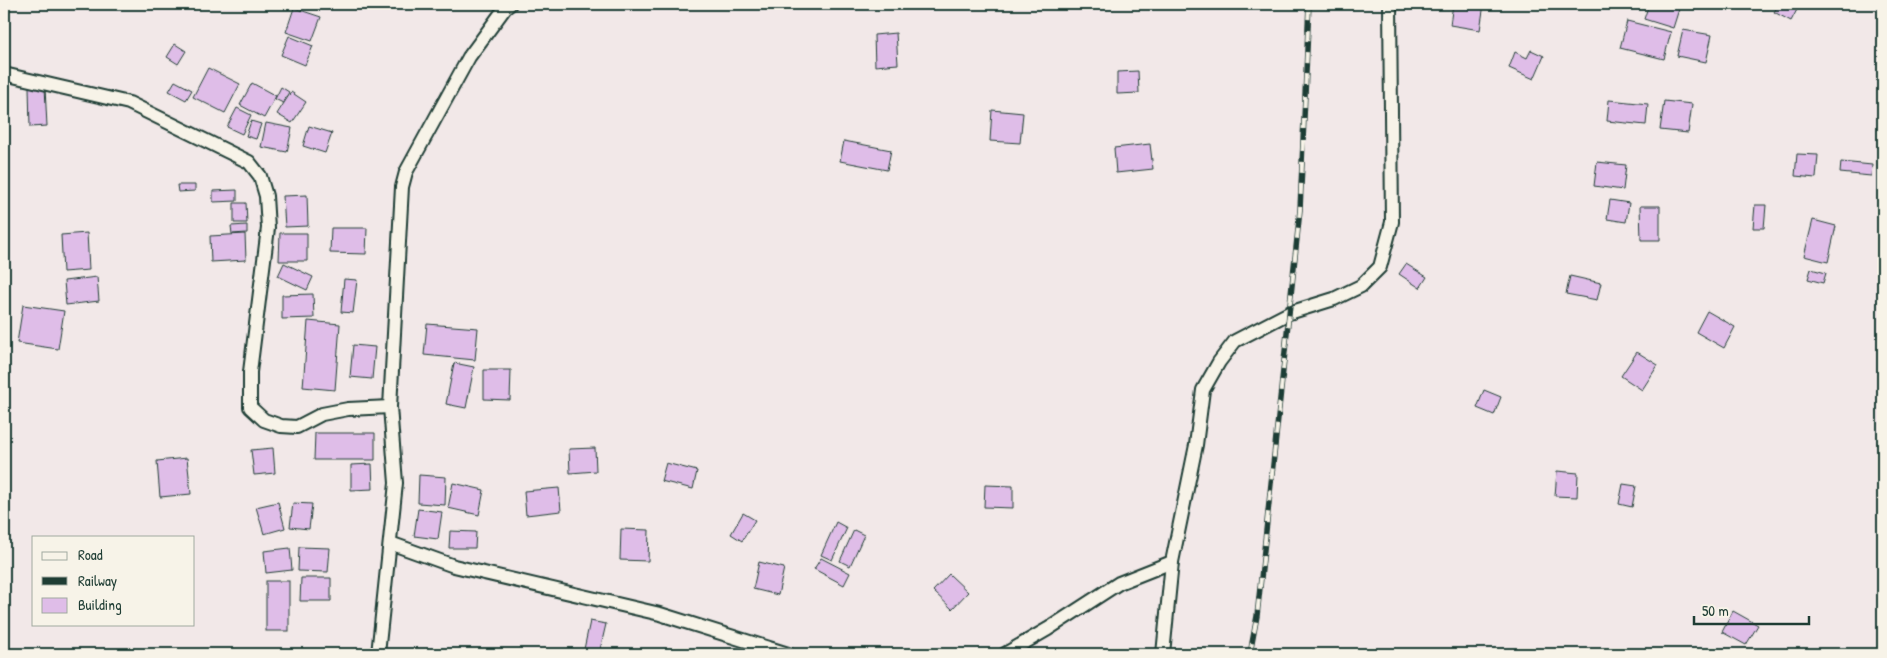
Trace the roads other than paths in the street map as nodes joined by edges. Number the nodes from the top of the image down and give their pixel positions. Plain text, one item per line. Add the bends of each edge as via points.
1 (510, 4) edge
2 (1390, 4) edge
3 (4, 74) edge
4 (390, 407) junction
5 (390, 543) junction
6 (1172, 562) junction
7 (378, 654) edge
8 (788, 654) edge
9 (1004, 654) edge
10 (1163, 654) edge

1 - 4 street via 470,56 406,172 402,188
2 - 6 street via 1392,222 1380,267 1361,286 1334,299 1289,313 1235,341 1219,362 1203,390 1196,445
3 - 4 street via 129,103 249,162 260,176 266,196 268,228 250,372 250,407 264,420 297,427 322,414
4 - 5 street via 396,483
5 - 7 street
5 - 8 street via 454,566 660,614
6 - 9 street via 1119,583
6 - 10 street

